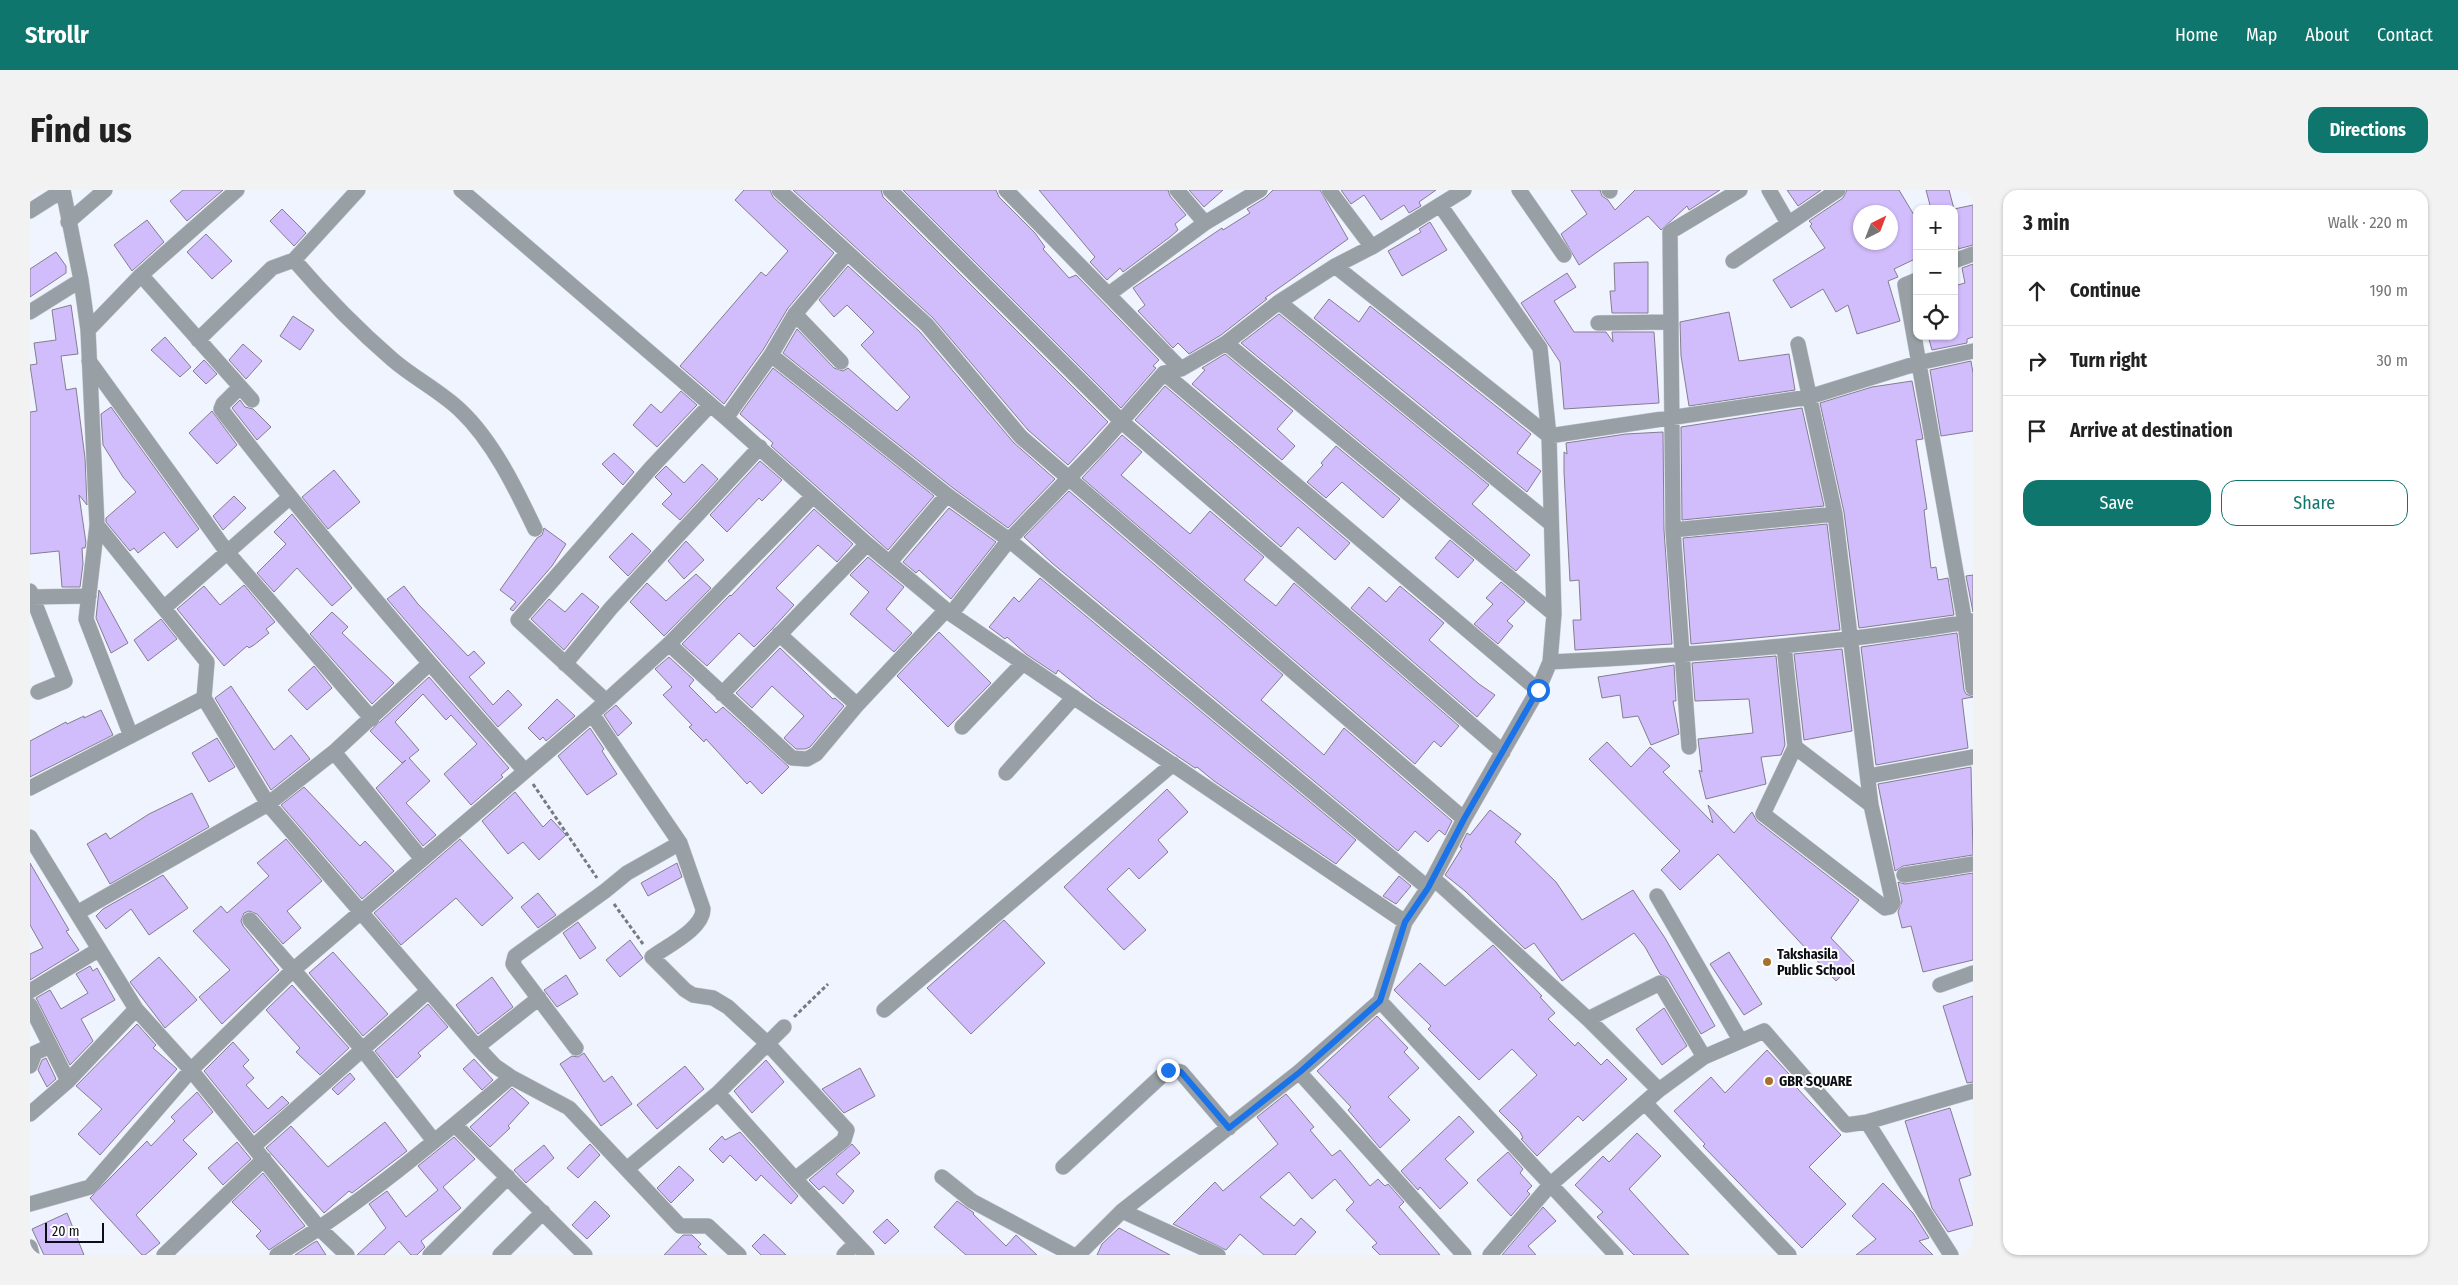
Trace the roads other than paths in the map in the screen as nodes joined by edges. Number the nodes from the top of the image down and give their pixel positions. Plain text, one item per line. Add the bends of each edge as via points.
1 (63, 190) edge
2 (105, 190) edge
3 (237, 190) edge
4 (358, 190) edge
5 (460, 190) edge
6 (779, 190) edge
7 (1006, 190) edge
8 (1177, 190) edge
9 (1260, 190) edge
10 (1329, 190) edge
11 (1464, 190) edge
12 (1519, 190) edge
13 (1740, 190) edge
14 (1769, 190) edge
15 (1838, 190) edge
16 (898, 193) edge
17 (1440, 205) junction
18 (30, 211) edge
19 (68, 222) junction
20 (1205, 223) junction
21 (1788, 223) junction
22 (1372, 247) junction
23 (847, 254) junction
24 (1973, 254) edge
25 (1564, 255) dead end
26 (294, 260) junction
27 (1958, 260) edge
28 (1733, 261) dead end
29 (1335, 266) junction
30 (142, 275) junction
31 (81, 280) junction
32 (1913, 282) edge
33 (1109, 294) junction
34 (1279, 302) junction
35 (30, 312) edge
36 (795, 314) junction
37 (1670, 322) junction
38 (1598, 323) dead end
39 (88, 330) junction
40 (198, 340) junction
41 (1226, 343) junction
42 (1798, 344) dead end
43 (1973, 351) edge
44 (771, 355) junction
45 (89, 361) junction
46 (841, 362) dead end
47 (1918, 363) junction
48 (1181, 370) junction
49 (1164, 373) junction
50 (240, 387) junction
51 (1809, 397) junction
52 (252, 400) dead end
53 (710, 405) junction
54 (726, 418) junction
55 (1670, 418) junction
56 (1122, 422) junction
57 (1549, 436) junction
58 (760, 448) junction
59 (1069, 478) junction
60 (947, 495) junction
61 (813, 496) junction
62 (290, 498) junction
63 (1835, 514) junction
64 (1550, 523) junction
65 (97, 525) junction
66 (535, 529) dead end
67 (1673, 530) junction
68 (1009, 540) junction
69 (867, 544) junction
70 (227, 552) junction
71 (890, 562) junction
72 (30, 595) edge
73 (89, 596) junction
74 (165, 607) junction
75 (948, 612) junction
76 (1554, 614) junction
77 (1969, 622) edge
78 (779, 634) junction
79 (1852, 640) junction
80 (669, 644) junction
81 (1784, 646) junction
82 (1682, 656) junction
83 (1550, 662) junction
84 (1023, 663) junction
85 (429, 664) junction
86 (565, 664) junction
87 (1973, 688) edge
88 (1538, 690) junction
89 (38, 692) dead end
90 (722, 694) junction
91 (204, 698) junction
92 (1074, 698) junction
93 (605, 700) junction
94 (857, 705) junction
95 (592, 714) junction
96 (372, 719) junction
97 (962, 727) dead end
98 (131, 736) junction
99 (1689, 747) dead end
100 (1795, 747) junction
101 (334, 752) junction
102 (1504, 752) junction
103 (1973, 757) edge
104 (1173, 764) junction
105 (524, 770) junction
106 (1006, 773) dead end
107 (1869, 776) junction
108 (30, 788) edge
109 (268, 804) junction
110 (1871, 805) junction
111 (1464, 819) junction
112 (30, 837) edge
113 (680, 842) junction
114 (422, 859) junction
115 (1973, 864) edge
116 (1904, 875) dead end
117 (1430, 883) junction
118 (1658, 896) dead end
119 (77, 912) junction
120 (360, 912) junction
121 (250, 920) dead end
122 (1405, 922) junction
123 (98, 950) junction
124 (292, 971) junction
125 (1973, 973) edge
126 (1940, 984) dead end
127 (30, 991) edge
128 (428, 991) junction
129 (539, 998) junction
130 (1380, 1001) junction
131 (136, 1009) junction
132 (884, 1010) dead end
133 (32, 1012) edge
134 (1588, 1019) junction
135 (784, 1027) road end
136 (1740, 1040) junction
137 (768, 1044) junction
138 (50, 1046) junction
139 (477, 1047) junction
140 (576, 1048) dead end
141 (362, 1050) junction
142 (1704, 1057) junction
143 (30, 1066) edge
144 (191, 1070) junction
145 (1300, 1072) junction
146 (511, 1077) junction
147 (68, 1081) junction
148 (1659, 1090) junction
149 (1973, 1091) edge
150 (718, 1093) junction
151 (1646, 1104) junction
152 (30, 1114) edge
153 (1867, 1122) junction
154 (455, 1125) junction
155 (1229, 1128) junction
156 (434, 1141) junction
157 (254, 1146) junction
158 (264, 1159) junction
159 (628, 1168) junction
160 (1063, 1168) dead end
161 (508, 1177) junction
162 (942, 1178) dead end
163 (795, 1179) junction
164 (1550, 1185) junction
165 (30, 1204) edge
166 (1122, 1211) junction
167 (543, 1212) junction
168 (320, 1229) junction
169 (856, 1243) junction
170 (30, 1247) edge
171 (32, 1255) edge
172 (164, 1255) edge
173 (277, 1255) edge
174 (347, 1255) edge
175 (430, 1255) edge
176 (500, 1255) edge
177 (585, 1255) edge
178 (739, 1255) edge
179 (844, 1255) edge
180 (867, 1255) edge
181 (1073, 1255) edge
182 (1078, 1255) edge
183 (1218, 1255) edge
184 (1464, 1255) edge
185 (1490, 1255) edge
186 (1616, 1255) edge
187 (1789, 1255) edge
188 (1951, 1255) edge

1 - 18 street
1 - 19 street
2 - 19 street
3 - 30 street
4 - 26 street
5 - 53 street
6 - 23 street
7 - 33 street
8 - 20 street
9 - 20 street
10 - 22 street
11 - 17 street
12 - 25 street
13 - 37 street via 1670,232
14 - 21 street
15 - 21 street
16 - 56 street
17 - 22 street
17 - 57 street via 1540,348
19 - 31 street
20 - 33 street
21 - 28 street
22 - 29 street
23 - 36 street
23 - 59 street via 928,325 1021,437
24 - 27 street
26 - 40 street via 272,268
26 - 66 street via 332,304 393,360 460,410 494,455
29 - 34 street
29 - 57 street
30 - 39 street
30 - 40 street
31 - 35 street
31 - 39 street
32 - 47 street via 1905,286
33 - 48 street
34 - 41 street
34 - 64 street
36 - 44 street
36 - 46 street
37 - 38 street
37 - 55 street
39 - 45 street
40 - 50 street
41 - 48 street
41 - 76 street
42 - 51 street
43 - 47 street
44 - 54 street
44 - 60 street
45 - 65 street
45 - 70 street
47 - 51 street
47 - 77 street
48 - 49 street
49 - 56 street
49 - 88 street
50 - 52 street
50 - 62 street via 221,408
51 - 55 street
51 - 63 street
53 - 54 street
53 - 86 street via 518,620
54 - 58 street
55 - 57 street
55 - 67 street
56 - 59 street
56 - 102 street
57 - 64 street
58 - 61 street
58 - 86 street via 611,608
59 - 68 street
59 - 111 street
60 - 68 street
60 - 71 street
61 - 69 street
61 - 80 street
62 - 70 street
62 - 85 street
63 - 67 street
63 - 79 street
64 - 76 street
65 - 73 street
65 - 74 street
67 - 82 street
68 - 75 street
68 - 117 street
69 - 71 street
69 - 78 street
70 - 74 street
70 - 96 street
71 - 75 street
72 - 73 street
72 - 89 street via 65,680
73 - 98 street via 86,619
74 - 91 street via 207,662
75 - 84 street
75 - 94 street
76 - 83 street
77 - 79 street
77 - 87 street
78 - 90 street
78 - 94 street
79 - 81 street
79 - 107 street
80 - 90 street
80 - 93 street
81 - 82 street
81 - 100 street
82 - 83 street
82 - 99 street
83 - 88 street
84 - 92 street
84 - 97 street
85 - 96 street
85 - 105 street
86 - 93 street
88 - 102 street
90 - 94 street via 796,760 816,754
91 - 98 street
91 - 109 street
92 - 104 street
92 - 106 street
93 - 95 street
95 - 105 street
95 - 113 street
96 - 101 street
98 - 108 street
100 - 110 street
100 - 110 street via 1763,814 1885,908 1893,903
101 - 109 street
101 - 114 street
102 - 111 street
103 - 107 street
104 - 122 street
104 - 132 street
105 - 114 street
107 - 110 street
109 - 119 street
109 - 120 street
111 - 117 street
112 - 119 street
113 - 129 street via 627,873 515,956 513,964
113 - 137 street via 703,916 698,925 652,957 685,990 719,1001
114 - 120 street
115 - 116 street
117 - 122 street
117 - 134 street
118 - 136 street
119 - 123 street
120 - 124 street
120 - 128 street
121 - 124 street
122 - 130 street
123 - 127 street
123 - 131 street
124 - 141 street
124 - 144 street
125 - 126 street
128 - 139 street
128 - 141 street
129 - 139 street
129 - 140 street
130 - 145 street
130 - 164 street
131 - 144 street
131 - 147 street
133 - 138 street
134 - 142 street via 1660,983
134 - 148 street
135 - 137 street
136 - 142 street
136 - 153 street via 1764,1031 1846,1125
137 - 150 street
137 - 163 street via 846,1130 844,1140
138 - 143 street via 36,1053
138 - 147 street
139 - 146 street
141 - 156 street
141 - 157 street
142 - 148 street
144 - 157 street
144 - 165 street via 90,1187
145 - 155 street
145 - 184 street
146 - 154 street
146 - 159 street via 569,1108
147 - 152 street
148 - 151 street
149 - 153 street
150 - 159 street
150 - 163 street
151 - 164 street
151 - 187 street
153 - 188 street
154 - 156 street
154 - 161 street
155 - 160 street via 1181,1072 1168,1070
155 - 166 street
156 - 168 street
157 - 158 street
158 - 168 street
158 - 172 street
159 - 178 street via 680,1226 708,1226
161 - 167 street
161 - 175 street
162 - 181 street via 972,1201
163 - 169 street
164 - 185 street
164 - 186 street
166 - 182 street
166 - 183 street
167 - 176 street
167 - 177 street
168 - 173 street
168 - 174 street
169 - 179 street
169 - 180 street
170 - 171 street

